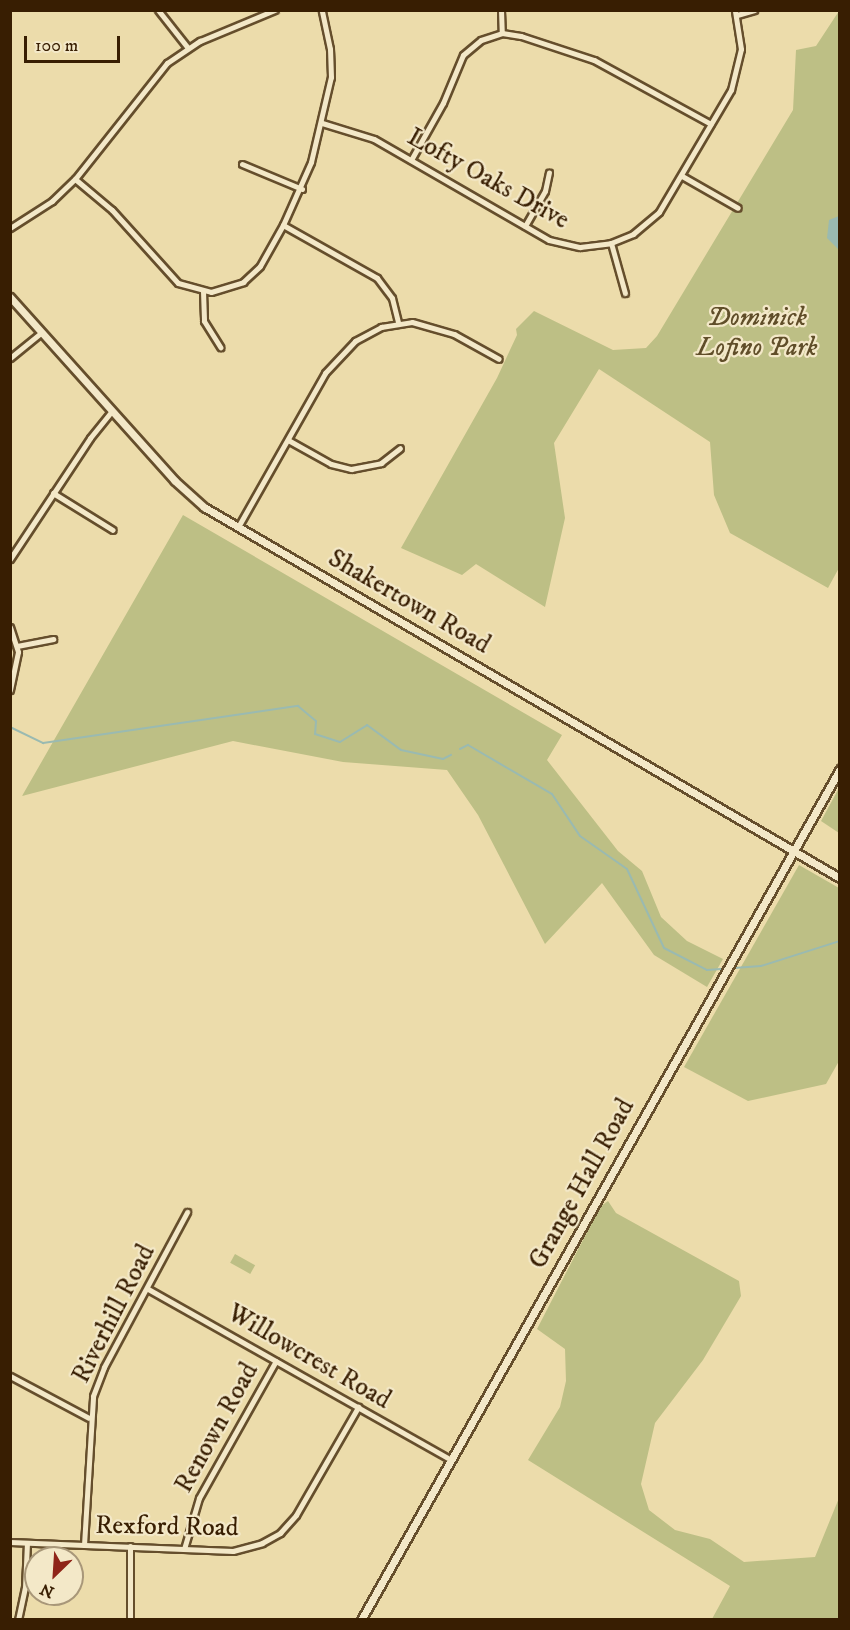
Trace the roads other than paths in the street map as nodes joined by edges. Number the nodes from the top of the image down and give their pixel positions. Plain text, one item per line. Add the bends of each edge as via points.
1 (158, 10) edge
2 (275, 10) edge
3 (322, 10) edge
4 (501, 10) edge
5 (754, 10) edge
6 (736, 13) edge
7 (502, 33) junction
8 (188, 48) junction
9 (322, 123) junction
10 (711, 124) junction
11 (411, 160) junction
12 (242, 164) dead end
13 (549, 172) dead end
14 (682, 176) junction
15 (75, 179) junction
16 (302, 189) junction
17 (738, 208) dead end
18 (284, 225) junction
19 (525, 226) junction
20 (10, 228) edge
21 (611, 243) junction
22 (203, 291) junction
23 (625, 293) dead end
24 (10, 297) edge
25 (398, 322) junction
26 (42, 332) junction
27 (220, 347) dead end
28 (10, 358) edge
29 (498, 359) dead end
30 (112, 411) junction
31 (288, 440) junction
32 (400, 448) dead end
33 (54, 493) junction
34 (238, 527) junction
35 (113, 530) dead end
36 (10, 559) edge
37 (10, 627) edge
38 (53, 639) dead end
39 (17, 646) junction
40 (10, 690) edge
41 (840, 769) edge
42 (794, 851) junction
43 (840, 878) edge
44 (187, 1212) dead end
45 (148, 1289) junction
46 (276, 1361) junction
47 (10, 1376) edge
48 (358, 1407) junction
49 (89, 1418) junction
50 (451, 1460) junction
51 (10, 1542) edge
52 (27, 1543) junction
53 (84, 1545) junction
54 (130, 1546) junction
55 (184, 1549) junction
56 (18, 1620) edge
57 (130, 1620) edge
58 (361, 1620) edge

1 - 8 street
2 - 8 street
3 - 9 street via 331,58
4 - 7 street
5 - 6 street
6 - 10 street, Lofty Oaks Drive via 741,43 738,69
7 - 10 street via 594,60
7 - 11 street via 481,40 463,55 443,103
8 - 15 street via 154,76
9 - 11 street, Lofty Oaks Drive via 366,135
9 - 16 street
10 - 14 street, Lofty Oaks Drive
11 - 19 street, Lofty Oaks Drive
12 - 16 street
13 - 19 street via 545,191
14 - 17 street
14 - 21 street, Lofty Oaks Drive via 651,221
15 - 20 street via 52,201
15 - 22 street via 112,210 178,283
16 - 18 street
18 - 22 street via 248,279 226,290
18 - 25 street via 377,279 392,298
19 - 21 street, Lofty Oaks Drive via 564,244
21 - 23 street
22 - 27 street via 204,321
24 - 26 street, Shakertown Road
25 - 29 street via 440,328
25 - 31 street via 363,336 339,354
26 - 28 street
26 - 30 street, Shakertown Road
30 - 33 street
30 - 34 street, Shakertown Road via 184,491
31 - 32 street via 331,464 351,469 381,463
31 - 34 street
33 - 35 street
33 - 36 street
34 - 42 street, Shakertown Road
37 - 39 street
38 - 39 street
39 - 40 street via 16,675
41 - 42 street, Grange Hall Road
42 - 43 street, Shakertown Road
42 - 50 street, Grange Hall Road
44 - 45 street, Riverhill Road
45 - 46 street, Willowcrest Road
45 - 49 street, Riverhill Road via 104,1367
46 - 48 street, Willowcrest Road
46 - 55 street, Renown Road via 199,1498
47 - 49 street
48 - 50 street, Willowcrest Road
48 - 55 street, Rexford Road via 301,1507 279,1533 242,1550
49 - 53 street, Riverhill Road
50 - 58 street, Grange Hall Road
51 - 52 street, Rexford Road
52 - 53 street, Rexford Road
52 - 56 street via 25,1588
53 - 54 street, Rexford Road
54 - 55 street, Rexford Road
54 - 57 street

